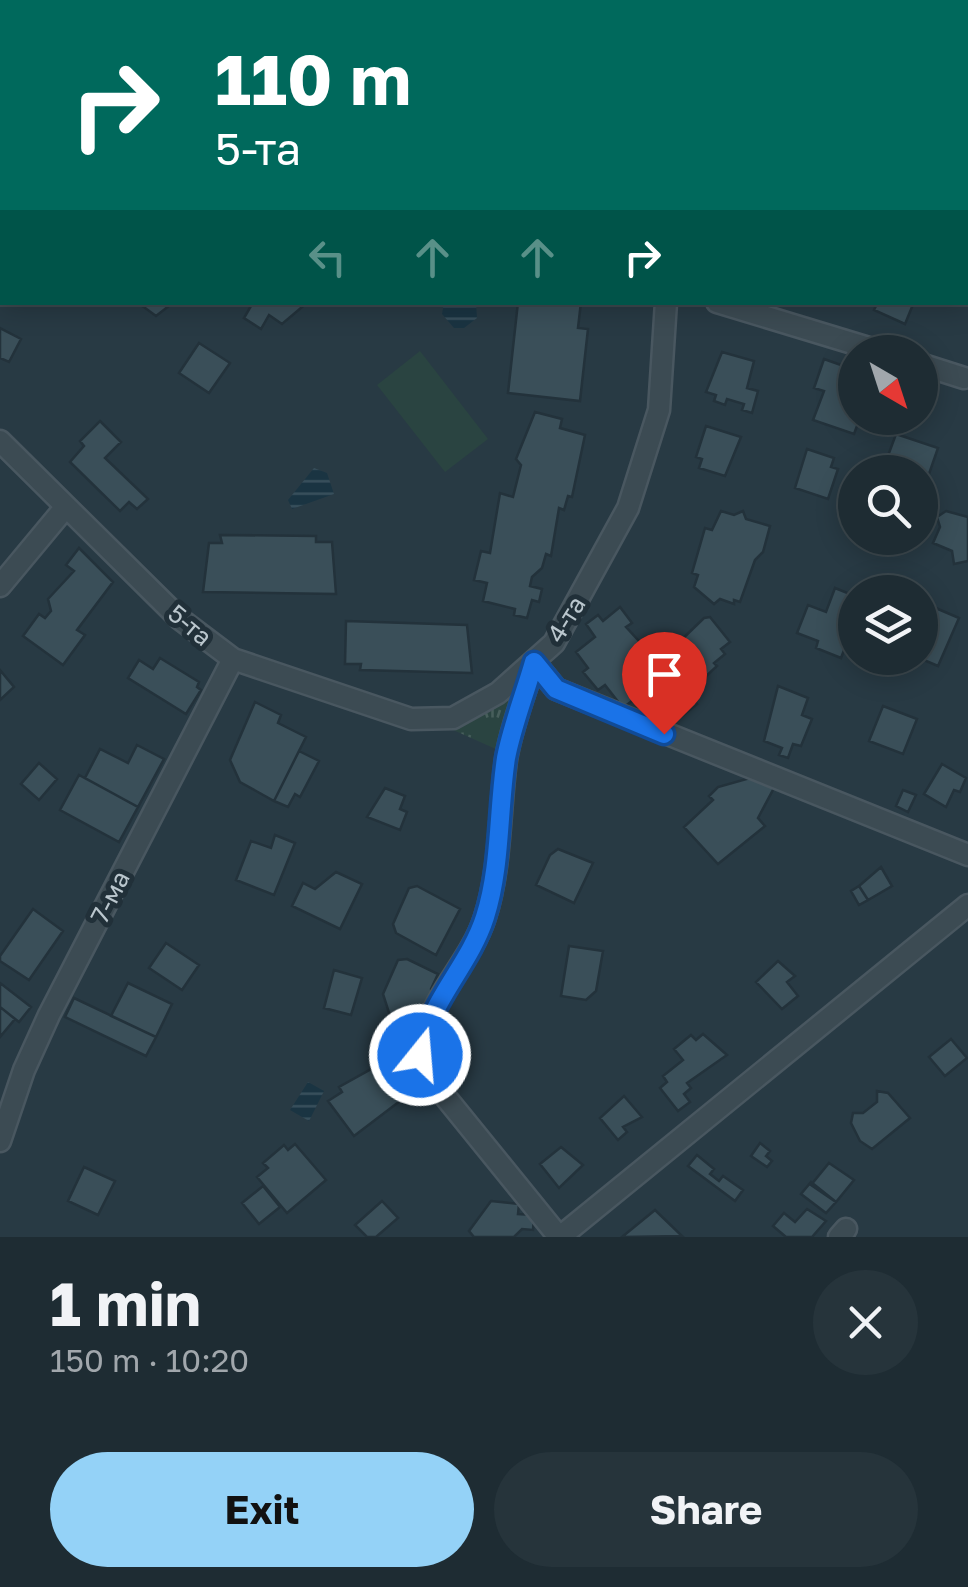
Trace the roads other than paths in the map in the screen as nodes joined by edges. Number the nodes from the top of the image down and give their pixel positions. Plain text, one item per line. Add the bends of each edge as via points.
1 (666, 305) edge
2 (728, 305) edge
3 (838, 339) edge
4 (938, 370) edge
5 (964, 378) dead end
6 (0, 440) edge
7 (64, 509) junction
8 (0, 586) edge
9 (233, 659) junction
10 (534, 662) junction
11 (968, 855) edge
12 (968, 905) edge
13 (0, 1141) edge
14 (560, 1237) edge

1 - 10 street, 4-та via 660,410 628,508 554,642
2 - 3 street
4 - 5 street
6 - 7 street, 5-та
7 - 8 street
7 - 9 street, 5-та via 180,619
9 - 10 street, 5-та via 411,719 433,720 473,710
9 - 13 street, 7-ма via 49,1014
10 - 11 street via 556,689
10 - 14 street, 4-та via 507,754 484,920 428,1017 420,1055 426,1073
12 - 14 street

